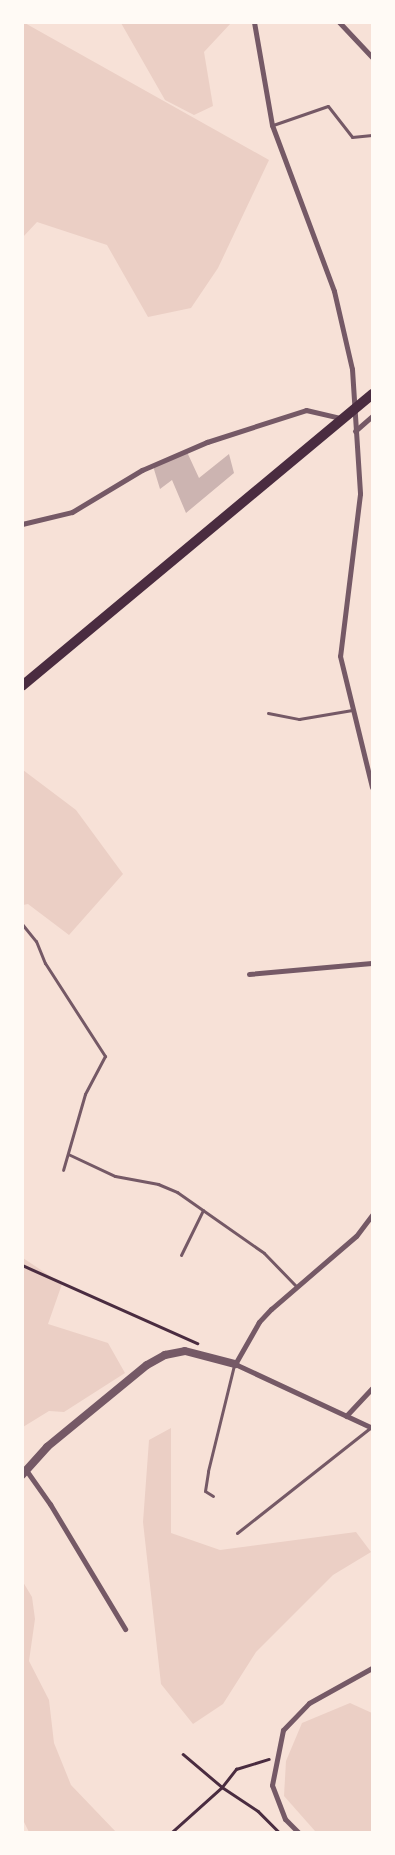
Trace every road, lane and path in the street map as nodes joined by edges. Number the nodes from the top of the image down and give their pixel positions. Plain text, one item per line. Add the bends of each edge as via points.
1 (254, 22) edge
2 (339, 22) edge
3 (372, 57) edge
4 (272, 125) junction
5 (372, 135) edge
6 (372, 394) edge
7 (354, 410) junction
8 (372, 416) edge
9 (342, 418) junction
10 (355, 431) junction
11 (22, 524) edge
12 (22, 686) edge
13 (352, 710) junction
14 (268, 713) dead end
15 (372, 787) edge
16 (22, 924) edge
17 (372, 963) edge
18 (249, 974) dead end
19 (68, 1154) junction
20 (64, 1170) dead end
21 (203, 1210) junction
22 (372, 1215) edge
23 (371, 1223) edge
24 (181, 1254) dead end
25 (22, 1265) edge
26 (297, 1287) junction
27 (198, 1343) dead end
28 (235, 1364) junction
29 (372, 1388) edge
30 (346, 1416) junction
31 (371, 1428) edge
32 (24, 1473) edge
33 (213, 1496) dead end
34 (237, 1533) dead end
35 (125, 1629) dead end
36 (372, 1668) edge
37 (184, 1754) dead end
38 (275, 1757) junction
39 (222, 1787) junction
40 (172, 1832) edge
41 (279, 1832) edge
42 (298, 1832) edge

1 - 4 street
2 - 3 street
4 - 5 lane via 328,106 352,138
4 - 7 street via 334,291 352,369
6 - 7 main road
7 - 9 main road
7 - 10 street
8 - 10 street
9 - 11 street via 306,410 216,439 142,470 72,512
9 - 12 main road
10 - 13 street via 359,519 340,656
13 - 14 lane via 299,719
13 - 15 street
16 - 19 lane via 36,941 45,964 105,1056 85,1094
17 - 18 street
19 - 20 lane
19 - 21 lane via 115,1176 158,1184
21 - 24 lane
21 - 26 lane via 264,1253
22 - 23 street
23 - 26 street
25 - 27 path
26 - 28 street via 259,1322
28 - 30 street
28 - 32 street via 185,1352 159,1358 84,1415 47,1447
28 - 33 lane via 208,1471 205,1491
29 - 30 street
30 - 31 street
31 - 34 lane
32 - 35 street via 50,1504
36 - 38 street via 310,1703 283,1730
37 - 39 path
38 - 39 path via 236,1769
38 - 42 street via 272,1785 278,1806
39 - 40 path
39 - 41 path via 258,1811

